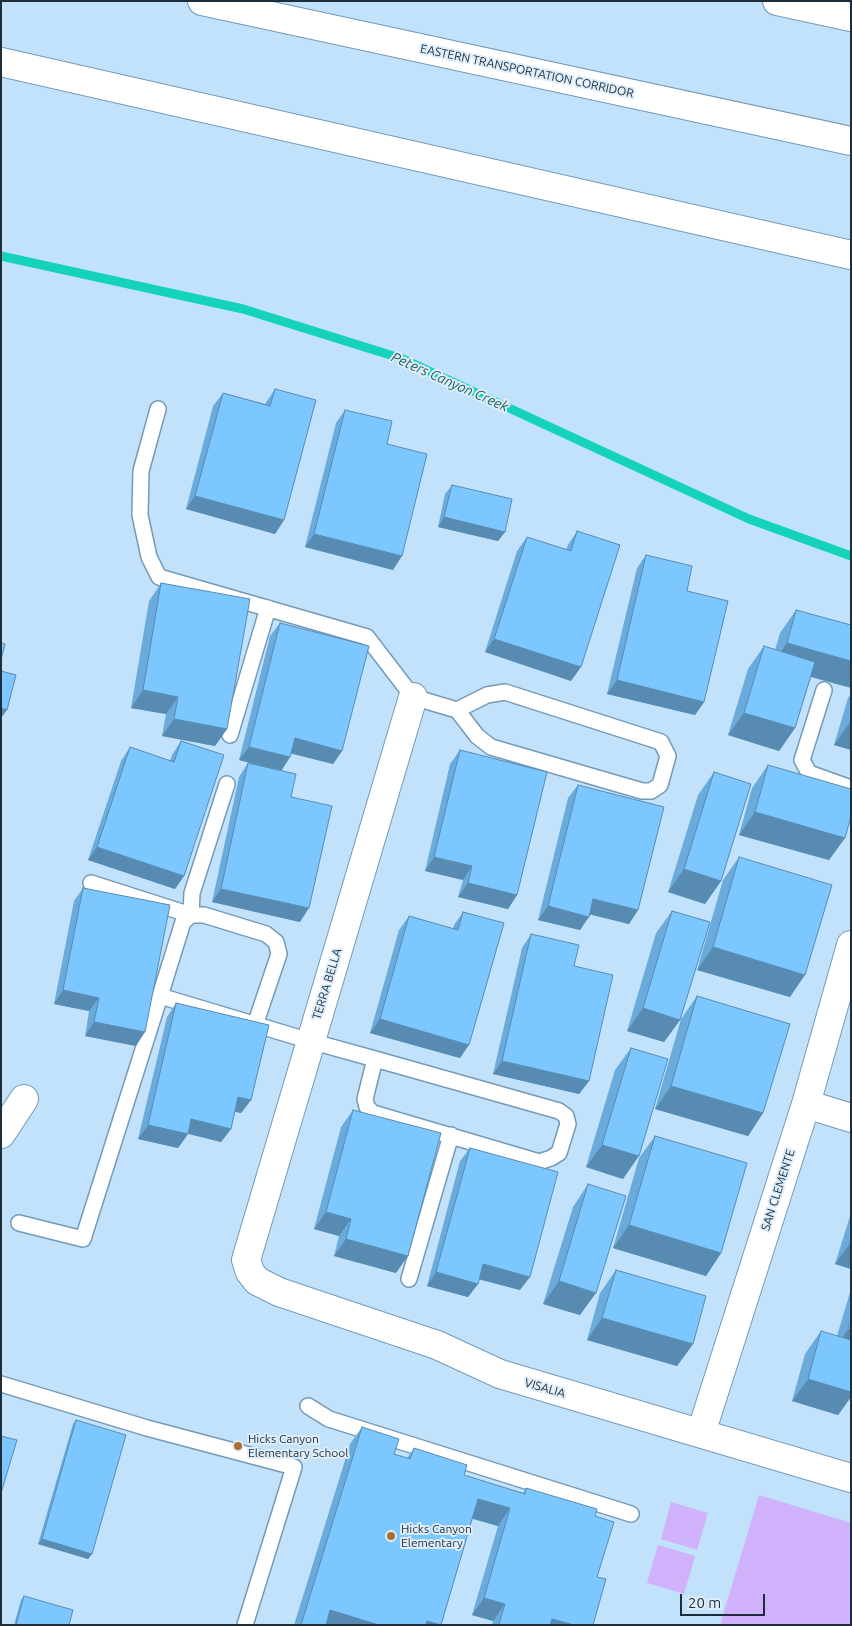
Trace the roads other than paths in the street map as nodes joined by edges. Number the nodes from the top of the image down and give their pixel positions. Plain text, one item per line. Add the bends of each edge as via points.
1 (202, 1) edge
2 (777, 1) edge
3 (851, 17) edge
4 (1, 62) edge
5 (851, 141) edge
6 (851, 255) edge
7 (158, 409) dead end
8 (268, 608) junction
9 (824, 690) dead end
10 (413, 697) junction
11 (457, 710) junction
12 (230, 735) edge
13 (227, 784) dead end
14 (851, 788) edge
15 (91, 883) dead end
16 (191, 915) junction
17 (851, 945) edge
18 (160, 996) junction
19 (255, 1025) junction
20 (310, 1041) junction
21 (375, 1059) junction
22 (24, 1099) dead end
23 (806, 1104) junction
24 (851, 1118) edge
25 (1, 1134) edge
26 (451, 1135) junction
27 (18, 1222) dead end
28 (250, 1272) joint
29 (409, 1279) edge
30 (1, 1384) edge
31 (308, 1406) dead end
32 (701, 1434) junction
33 (851, 1478) edge
34 (631, 1514) dead end
35 (245, 1625) edge

1 - 5 main road, EASTERN TRANSPORTATION CORRIDOR
2 - 3 main road
4 - 6 main road
7 - 8 lane via 141,471 140,515 149,557 159,577
8 - 10 lane via 367,637
8 - 12 lane
9 - 14 lane via 802,760 809,773
10 - 11 lane
10 - 20 main road, TERRA BELLA
11 - 11 lane via 486,695 505,692 661,742 668,756 660,785 651,791 642,791 491,747 477,736
13 - 16 lane via 192,893
15 - 16 lane
16 - 18 lane via 183,922
16 - 19 lane via 204,915 266,934 276,942 279,954
17 - 23 main road, SAN CLEMENTE
18 - 19 lane
18 - 27 lane via 83,1239
19 - 20 lane
20 - 21 lane
20 - 28 main road, TERRA BELLA via 246,1260
21 - 26 lane via 365,1100 367,1107 374,1113
21 - 26 lane via 559,1111 566,1116 568,1124 558,1153 540,1162
22 - 25 main road
23 - 24 main road
23 - 32 main road, SAN CLEMENTE
26 - 29 lane
28 - 32 main road, VISALIA via 257,1281 279,1292 437,1346 500,1374
30 - 35 lane via 147,1428 294,1467
31 - 34 lane via 329,1419
32 - 33 main road, VISALIA

